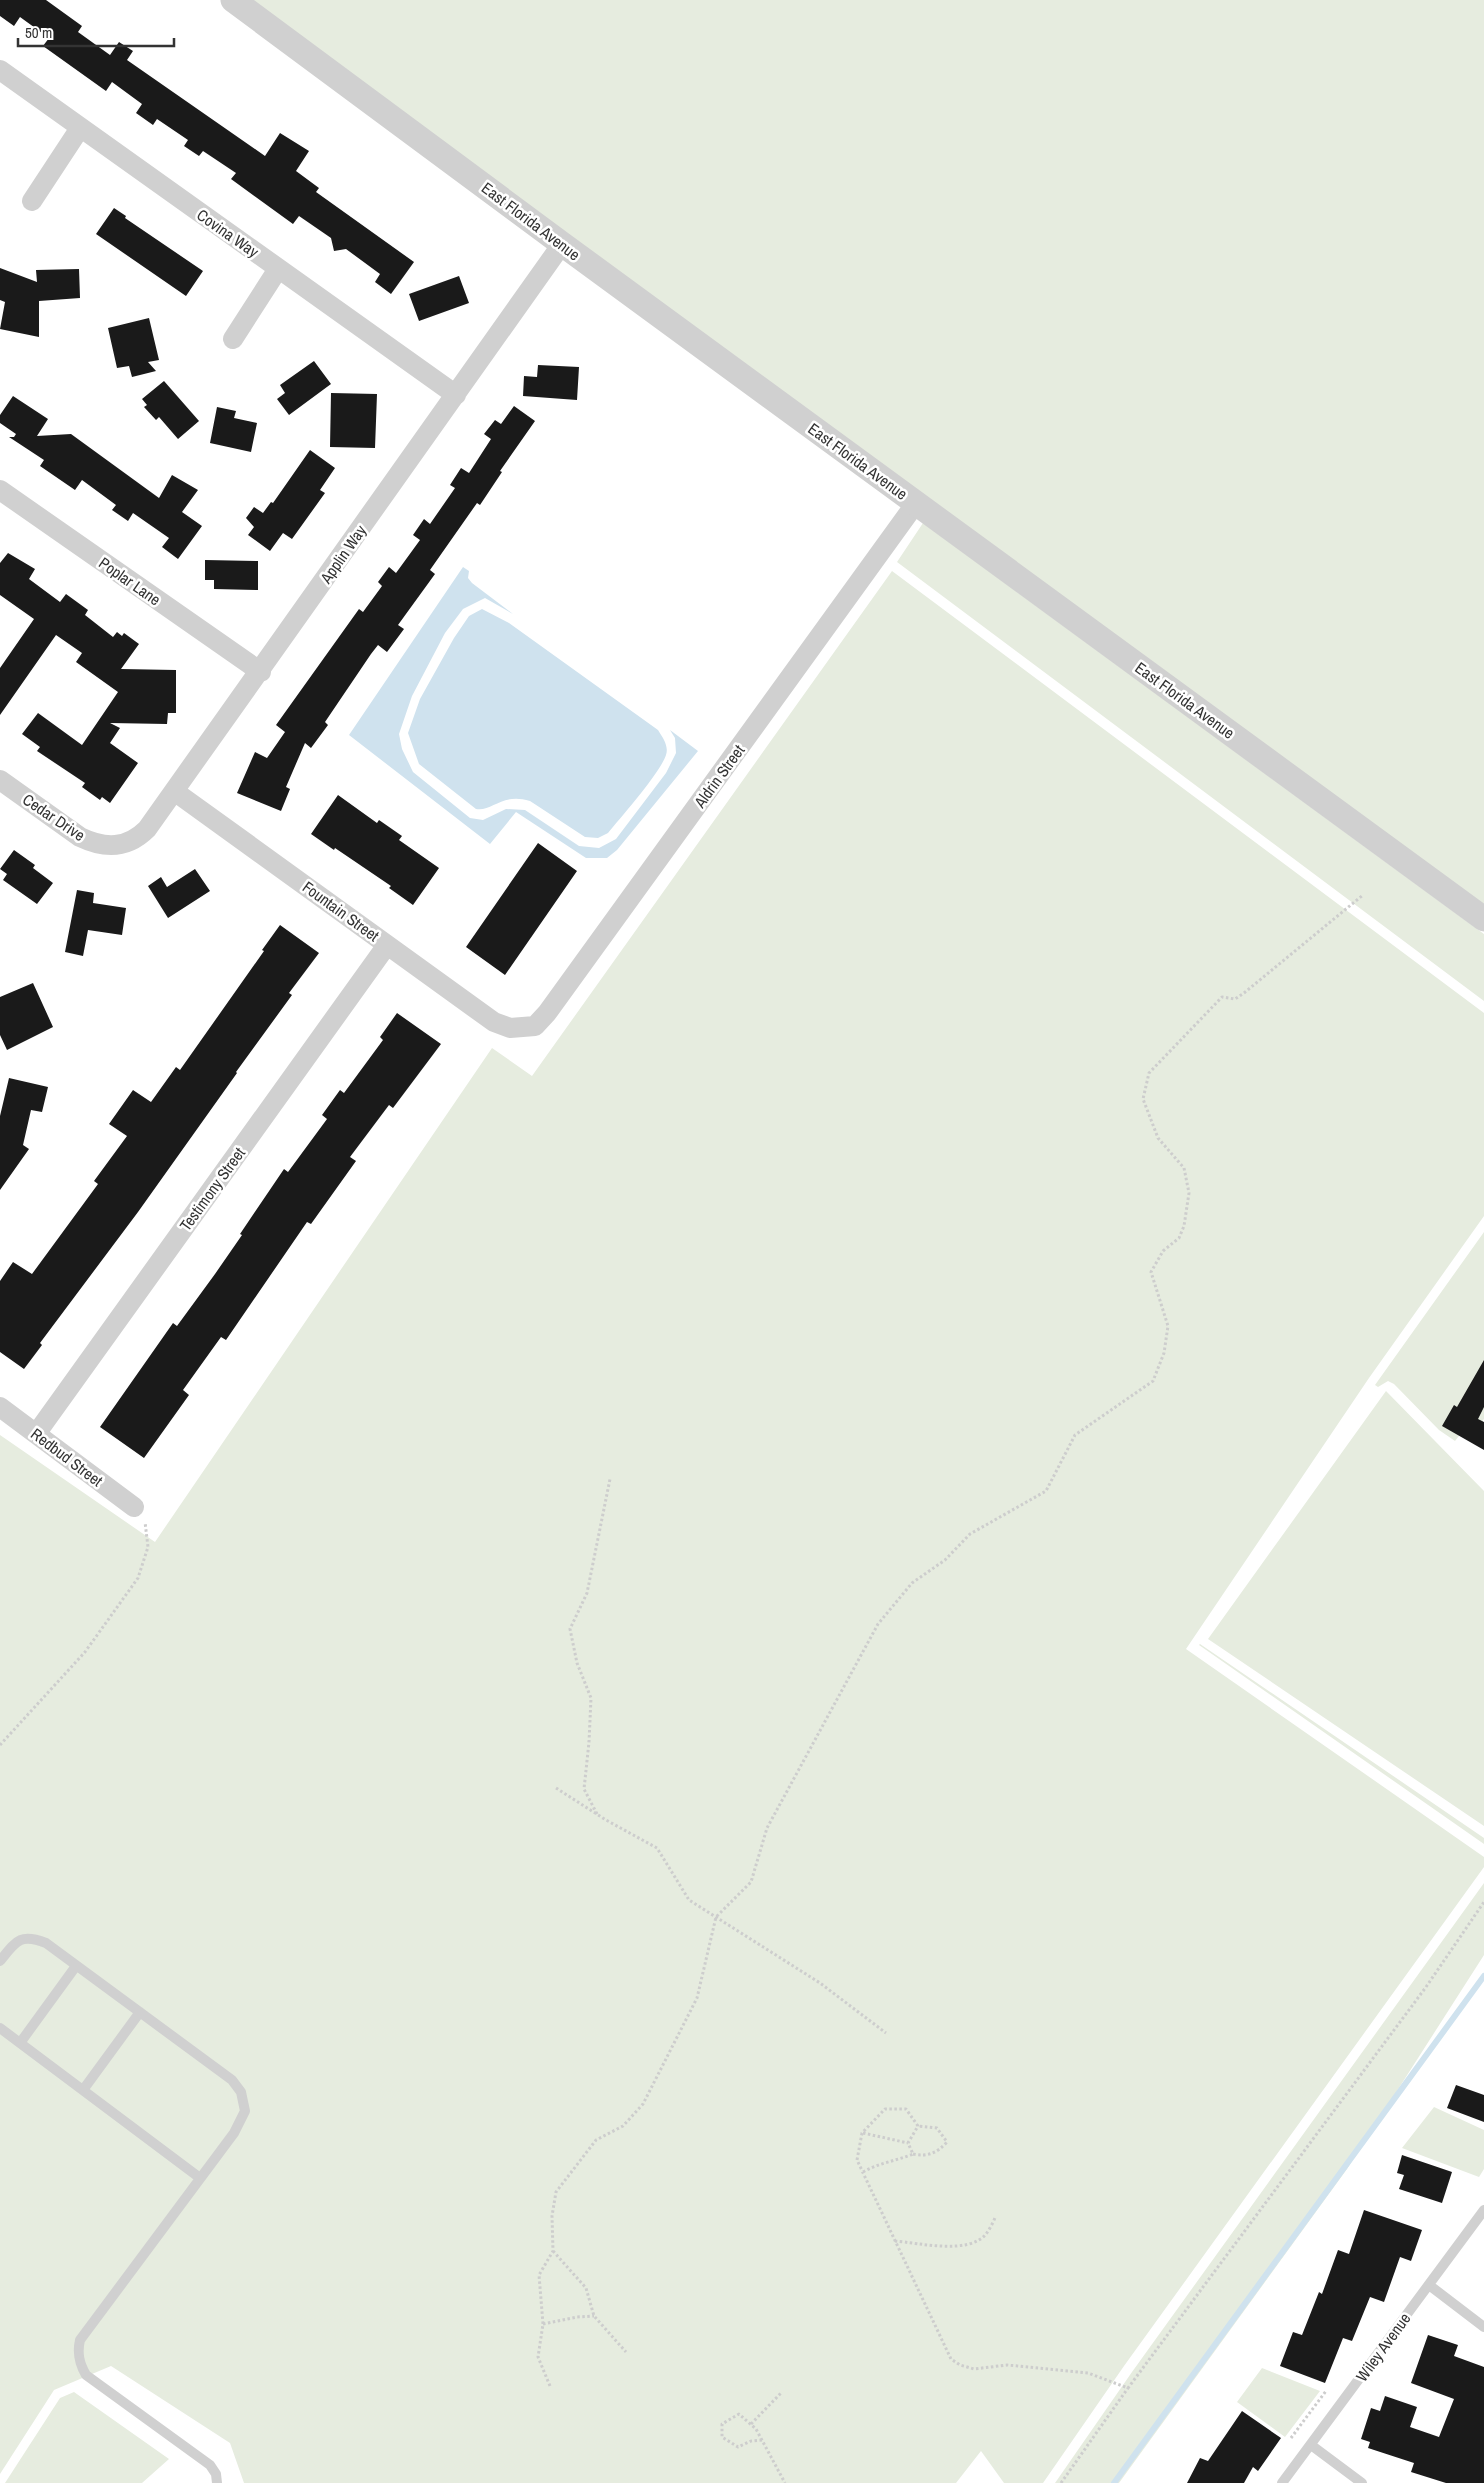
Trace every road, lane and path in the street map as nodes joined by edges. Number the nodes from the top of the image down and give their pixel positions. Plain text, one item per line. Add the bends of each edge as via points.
1 (234, 0) edge
2 (0, 70) edge
3 (80, 128) junction
4 (32, 201) dead end
5 (562, 244) junction
6 (278, 269) junction
7 (233, 339) dead end
8 (456, 395) junction
9 (0, 490) edge
10 (916, 503) junction
11 (261, 672) junction
12 (0, 780) edge
13 (174, 791) junction
14 (111, 846) joint
15 (1363, 895) dead end
16 (1484, 919) edge
17 (387, 945) junction
18 (510, 1028) joint
19 (0, 1407) edge
20 (36, 1434) junction
21 (610, 1480) dead end
22 (134, 1507) joint
23 (0, 1745) edge
24 (556, 1788) dead end
25 (597, 1814) junction
26 (1484, 1902) edge
27 (716, 1917) junction
28 (0, 1961) edge
29 (76, 1966) junction
30 (140, 2012) junction
31 (0, 2028) edge
32 (886, 2032) dead end
33 (20, 2043) junction
34 (83, 2090) junction
35 (918, 2126) junction
36 (862, 2133) junction
37 (908, 2143) junction
38 (913, 2154) junction
39 (863, 2172) junction
40 (200, 2178) junction
41 (1484, 2210) edge
42 (996, 2216) dead end
43 (895, 2241) junction
44 (553, 2251) junction
45 (1429, 2285) junction
46 (594, 2316) junction
47 (543, 2324) junction
48 (1484, 2326) edge
49 (626, 2352) dead end
50 (550, 2386) dead end
51 (1128, 2388) junction
52 (1326, 2391) dead end
53 (781, 2393) dead end
54 (751, 2424) junction
55 (1292, 2438) dead end
56 (762, 2440) junction
57 (1311, 2445) junction
58 (217, 2483) edge
59 (785, 2483) edge
60 (1060, 2483) edge
61 (1282, 2483) edge
62 (1362, 2483) edge

1 - 5 street, East Florida Avenue
2 - 3 street, Covina Way
3 - 4 street
3 - 6 street, Covina Way
5 - 8 street, Applin Way
5 - 10 street, East Florida Avenue
6 - 7 street
6 - 8 street, Covina Way
8 - 11 street, Applin Way
9 - 11 street, Poplar Lane
10 - 16 street, East Florida Avenue
10 - 18 street, Aldrin Street via 547,1013 535,1026
11 - 13 street, Applin Way
12 - 14 street, Cedar Drive via 80,836
13 - 14 street, Applin Way via 139,838
13 - 17 street, Fountain Street
15 - 27 path via 1244,993 1235,999 1222,997 1149,1074 1143,1099 1158,1138 1184,1168 1190,1193 1179,1238 1163,1251 1151,1272 1168,1326 1164,1353 1153,1381 1075,1434 1046,1491 970,1534 945,1560 912,1583 878,1624 767,1828 751,1882
17 - 18 street, Fountain Street via 494,1022
17 - 20 street, Testimony Street
19 - 20 street, Redbud Street
20 - 22 street, Redbud Street
21 - 25 path via 587,1593 570,1628 591,1698 584,1789
22 - 23 path via 146,1523 148,1547 138,1578 85,1652
24 - 25 path
25 - 27 path via 657,1848 689,1900
26 - 51 path via 1414,2003
27 - 32 path via 820,1983
27 - 44 path via 697,1998 643,2104 623,2126 596,2140 556,2192 552,2216
28 - 29 lane via 14,1943 31,1938 46,1943
29 - 30 lane
29 - 33 lane
30 - 34 lane
30 - 40 lane via 232,2080 241,2092 246,2111 234,2133
31 - 33 lane
33 - 34 lane
34 - 40 lane
35 - 36 path via 906,2109 885,2109
35 - 37 path
35 - 38 path via 937,2128 947,2142 939,2150 924,2156
36 - 37 path
36 - 39 path via 857,2160
37 - 38 path
38 - 39 path
39 - 43 path
40 - 58 lane via 80,2340 78,2350 86,2375 210,2466 216,2474
41 - 45 lane, Wiley Avenue
42 - 43 path via 986,2235 972,2243 955,2247
43 - 51 path via 951,2358 960,2366 974,2369 1007,2365 1050,2368 1088,2373
44 - 46 path via 586,2288
44 - 47 path via 539,2275
45 - 48 lane
45 - 57 lane, Wiley Avenue
46 - 47 path
46 - 49 path
47 - 50 path via 538,2357
51 - 60 path
52 - 55 path
53 - 54 path
54 - 56 path
54 - 56 path via 739,2414 722,2424 722,2437 738,2447
56 - 59 path
57 - 61 lane, Wiley Avenue
57 - 62 lane

